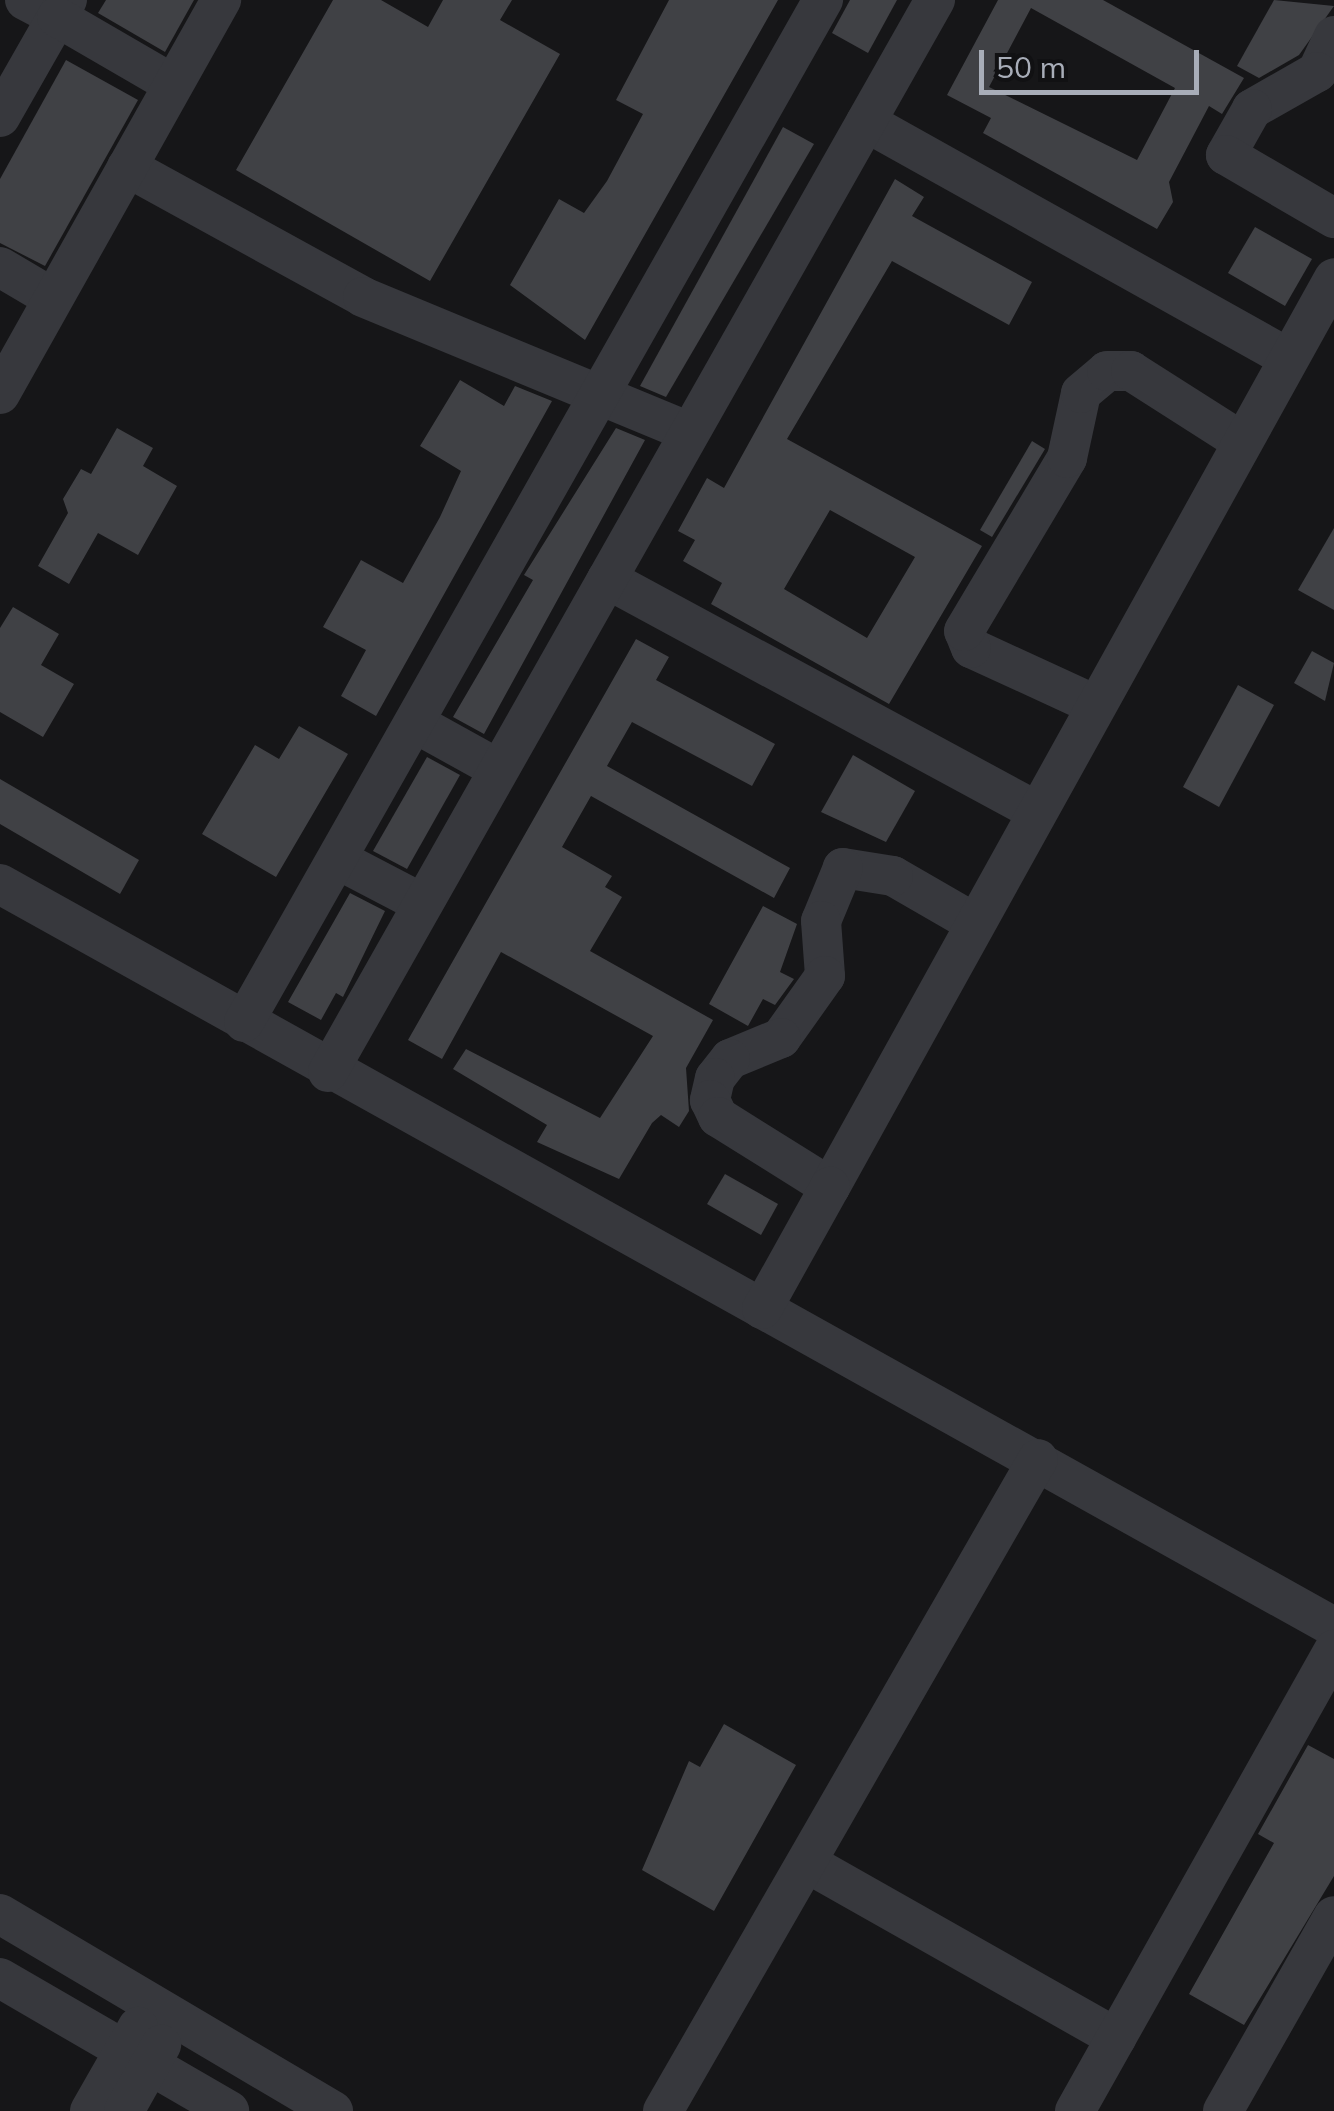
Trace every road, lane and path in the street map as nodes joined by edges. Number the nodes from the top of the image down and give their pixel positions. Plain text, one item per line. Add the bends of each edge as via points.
1 (221, 0) edge
2 (822, 0) edge
3 (935, 0) edge
4 (50, 6) edge
5 (1334, 36) edge
6 (171, 83) junction
7 (0, 116) edge
8 (866, 122) junction
9 (126, 167) junction
10 (1334, 218) edge
11 (0, 267) edge
12 (1334, 278) edge
13 (51, 297) junction
14 (1287, 357) junction
15 (600, 392) junction
16 (0, 394) edge
17 (689, 432) junction
18 (1241, 442) junction
19 (607, 579) junction
20 (1093, 704) junction
21 (415, 723) junction
22 (498, 770) junction
23 (1032, 809) junction
24 (337, 859) junction
25 (0, 884) edge
26 (421, 903) junction
27 (971, 921) junction
28 (244, 1022) junction
29 (328, 1072) junction
30 (830, 1188) junction
31 (762, 1310) junction
32 (1038, 1459) junction
33 (1334, 1627) edge
34 (1334, 1650) edge
35 (809, 1864) junction
36 (0, 1914) edge
37 (1334, 1916) edge
38 (0, 1978) edge
39 (163, 2011) junction
40 (1116, 2038) junction
41 (137, 2058) junction
42 (90, 2111) edge
43 (124, 2111) edge
44 (229, 2111) edge
45 (333, 2111) edge
46 (663, 2111) edge
47 (1075, 2111) edge
48 (1223, 2111) edge

1 - 6 lane
2 - 15 lane
3 - 8 lane
4 - 6 lane
4 - 7 lane
5 - 10 lane via 1316,72 1252,109 1226,156
6 - 9 lane
8 - 14 lane
8 - 17 lane
9 - 13 lane
9 - 15 lane via 364,297
11 - 13 lane
12 - 14 lane
13 - 16 lane
14 - 18 lane
15 - 17 lane
15 - 21 lane
17 - 19 lane
18 - 20 lane
18 - 20 lane via 1130,372 1107,371 1080,392 1067,458 964,632 971,648
19 - 22 lane
19 - 23 lane
20 - 23 lane
21 - 22 lane
21 - 24 lane
22 - 26 lane
23 - 27 lane
24 - 26 lane
24 - 28 lane
25 - 28 lane
26 - 29 lane
27 - 30 lane
27 - 30 lane via 892,876 843,868 821,921 825,976 806,1010 782,1038 730,1059 715,1078 710,1100 718,1117
28 - 29 lane
29 - 31 lane
30 - 31 lane
31 - 32 lane
32 - 33 lane
32 - 35 lane
34 - 40 lane
35 - 40 lane
35 - 46 lane
36 - 39 lane
37 - 48 lane
38 - 41 lane
39 - 41 lane
39 - 45 lane
40 - 47 lane
41 - 42 lane
41 - 43 lane
41 - 44 lane

